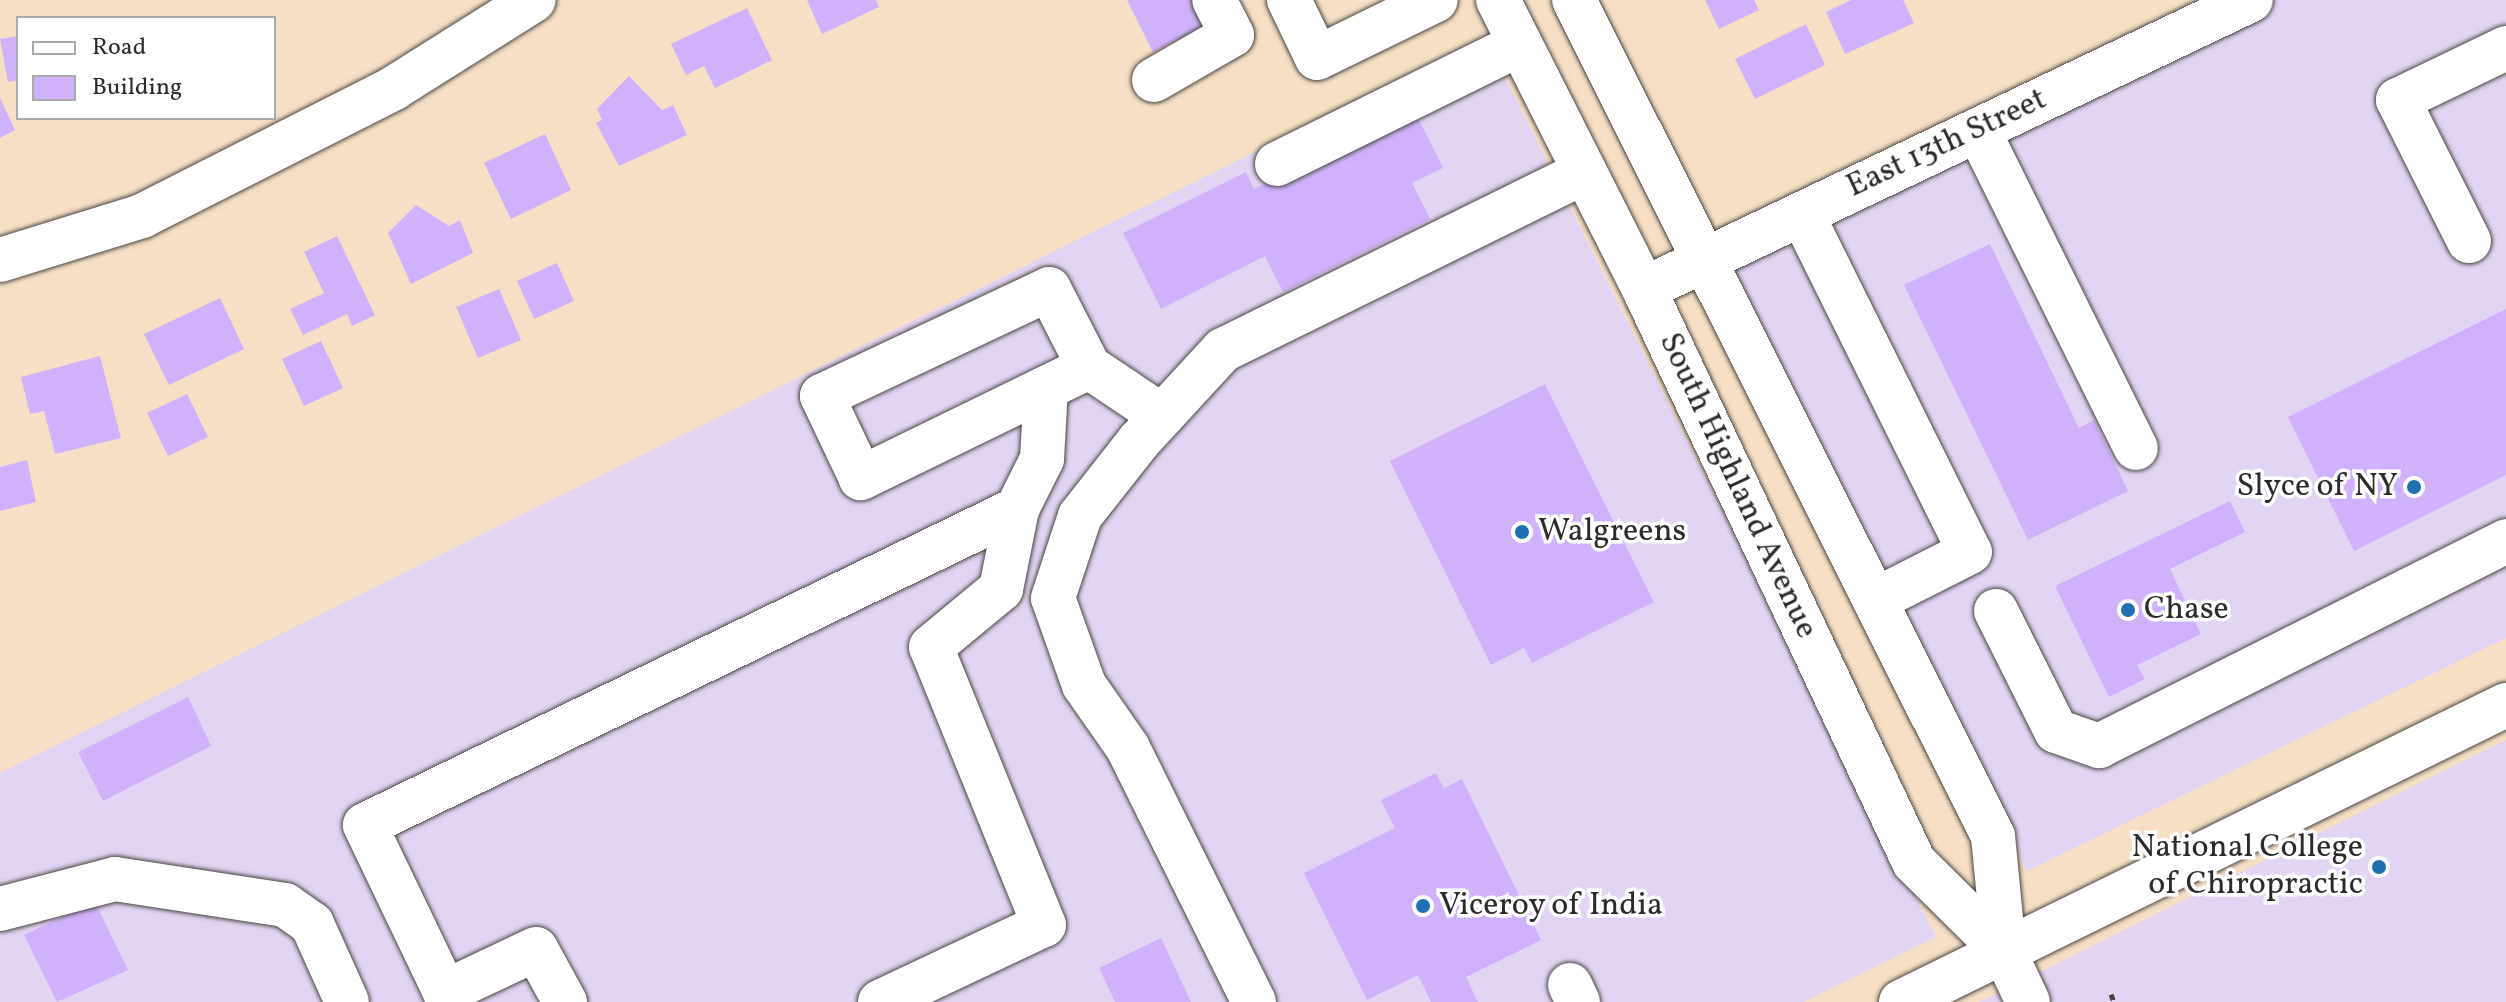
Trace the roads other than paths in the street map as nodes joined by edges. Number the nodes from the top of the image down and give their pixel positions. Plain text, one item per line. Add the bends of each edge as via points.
1 (534, 0) edge
2 (1214, 0) edge
3 (1289, 0) edge
4 (1436, 0) edge
5 (1498, 0) edge
6 (1574, 0) edge
7 (2251, 0) edge
8 (1520, 44) junction
9 (2506, 48) edge
10 (1154, 80) dead end
11 (1978, 130) junction
12 (1277, 164) dead end
13 (1585, 172) junction
14 (1802, 214) junction
15 (2469, 241) dead end
16 (0, 260) edge
17 (1705, 260) junction
18 (1644, 289) junction
19 (1089, 367) junction
20 (1046, 388) junction
21 (1162, 416) junction
22 (2136, 448) dead end
23 (1017, 509) junction
24 (2506, 541) edge
25 (1875, 600) junction
26 (1996, 611) dead end
27 (2506, 705) edge
28 (0, 909) edge
29 (2004, 951) junction
30 (347, 1002) edge
31 (565, 1002) edge
32 (880, 1002) edge
33 (1254, 1002) edge
34 (1901, 1002) edge
35 (2028, 1002) edge

1 - 16 main road via 394,88 142,216
2 - 10 main road via 1232,35
3 - 4 main road via 1317,58
5 - 8 main road, South Highland Avenue
6 - 17 main road, South Highland Avenue
7 - 11 main road, East 13th Street
8 - 12 main road
8 - 13 main road, South Highland Avenue
9 - 15 main road via 2398,100
11 - 14 main road, East 13th Street
11 - 22 main road
13 - 18 main road, South Highland Avenue
13 - 21 main road via 1223,350
14 - 17 main road, East 13th Street
14 - 25 main road via 1970,552
17 - 18 main road, East 13th Street
17 - 25 main road, South Highland Avenue
18 - 29 main road, South Highland Avenue via 1914,862
19 - 20 main road
19 - 20 main road via 1049,289 822,396 861,478
19 - 21 main road
20 - 23 main road via 1042,459
21 - 33 main road via 1080,516 1053,598 1084,685 1128,748
23 - 31 main road via 365,825 445,992 536,949
23 - 32 main road via 1001,589 931,647 1044,925
24 - 26 main road via 2099,746 2056,731
25 - 29 main road, South Highland Avenue via 1993,836
27 - 29 main road
28 - 30 main road via 115,879 285,905 312,924
29 - 34 main road
29 - 35 main road, South Highland Avenue

